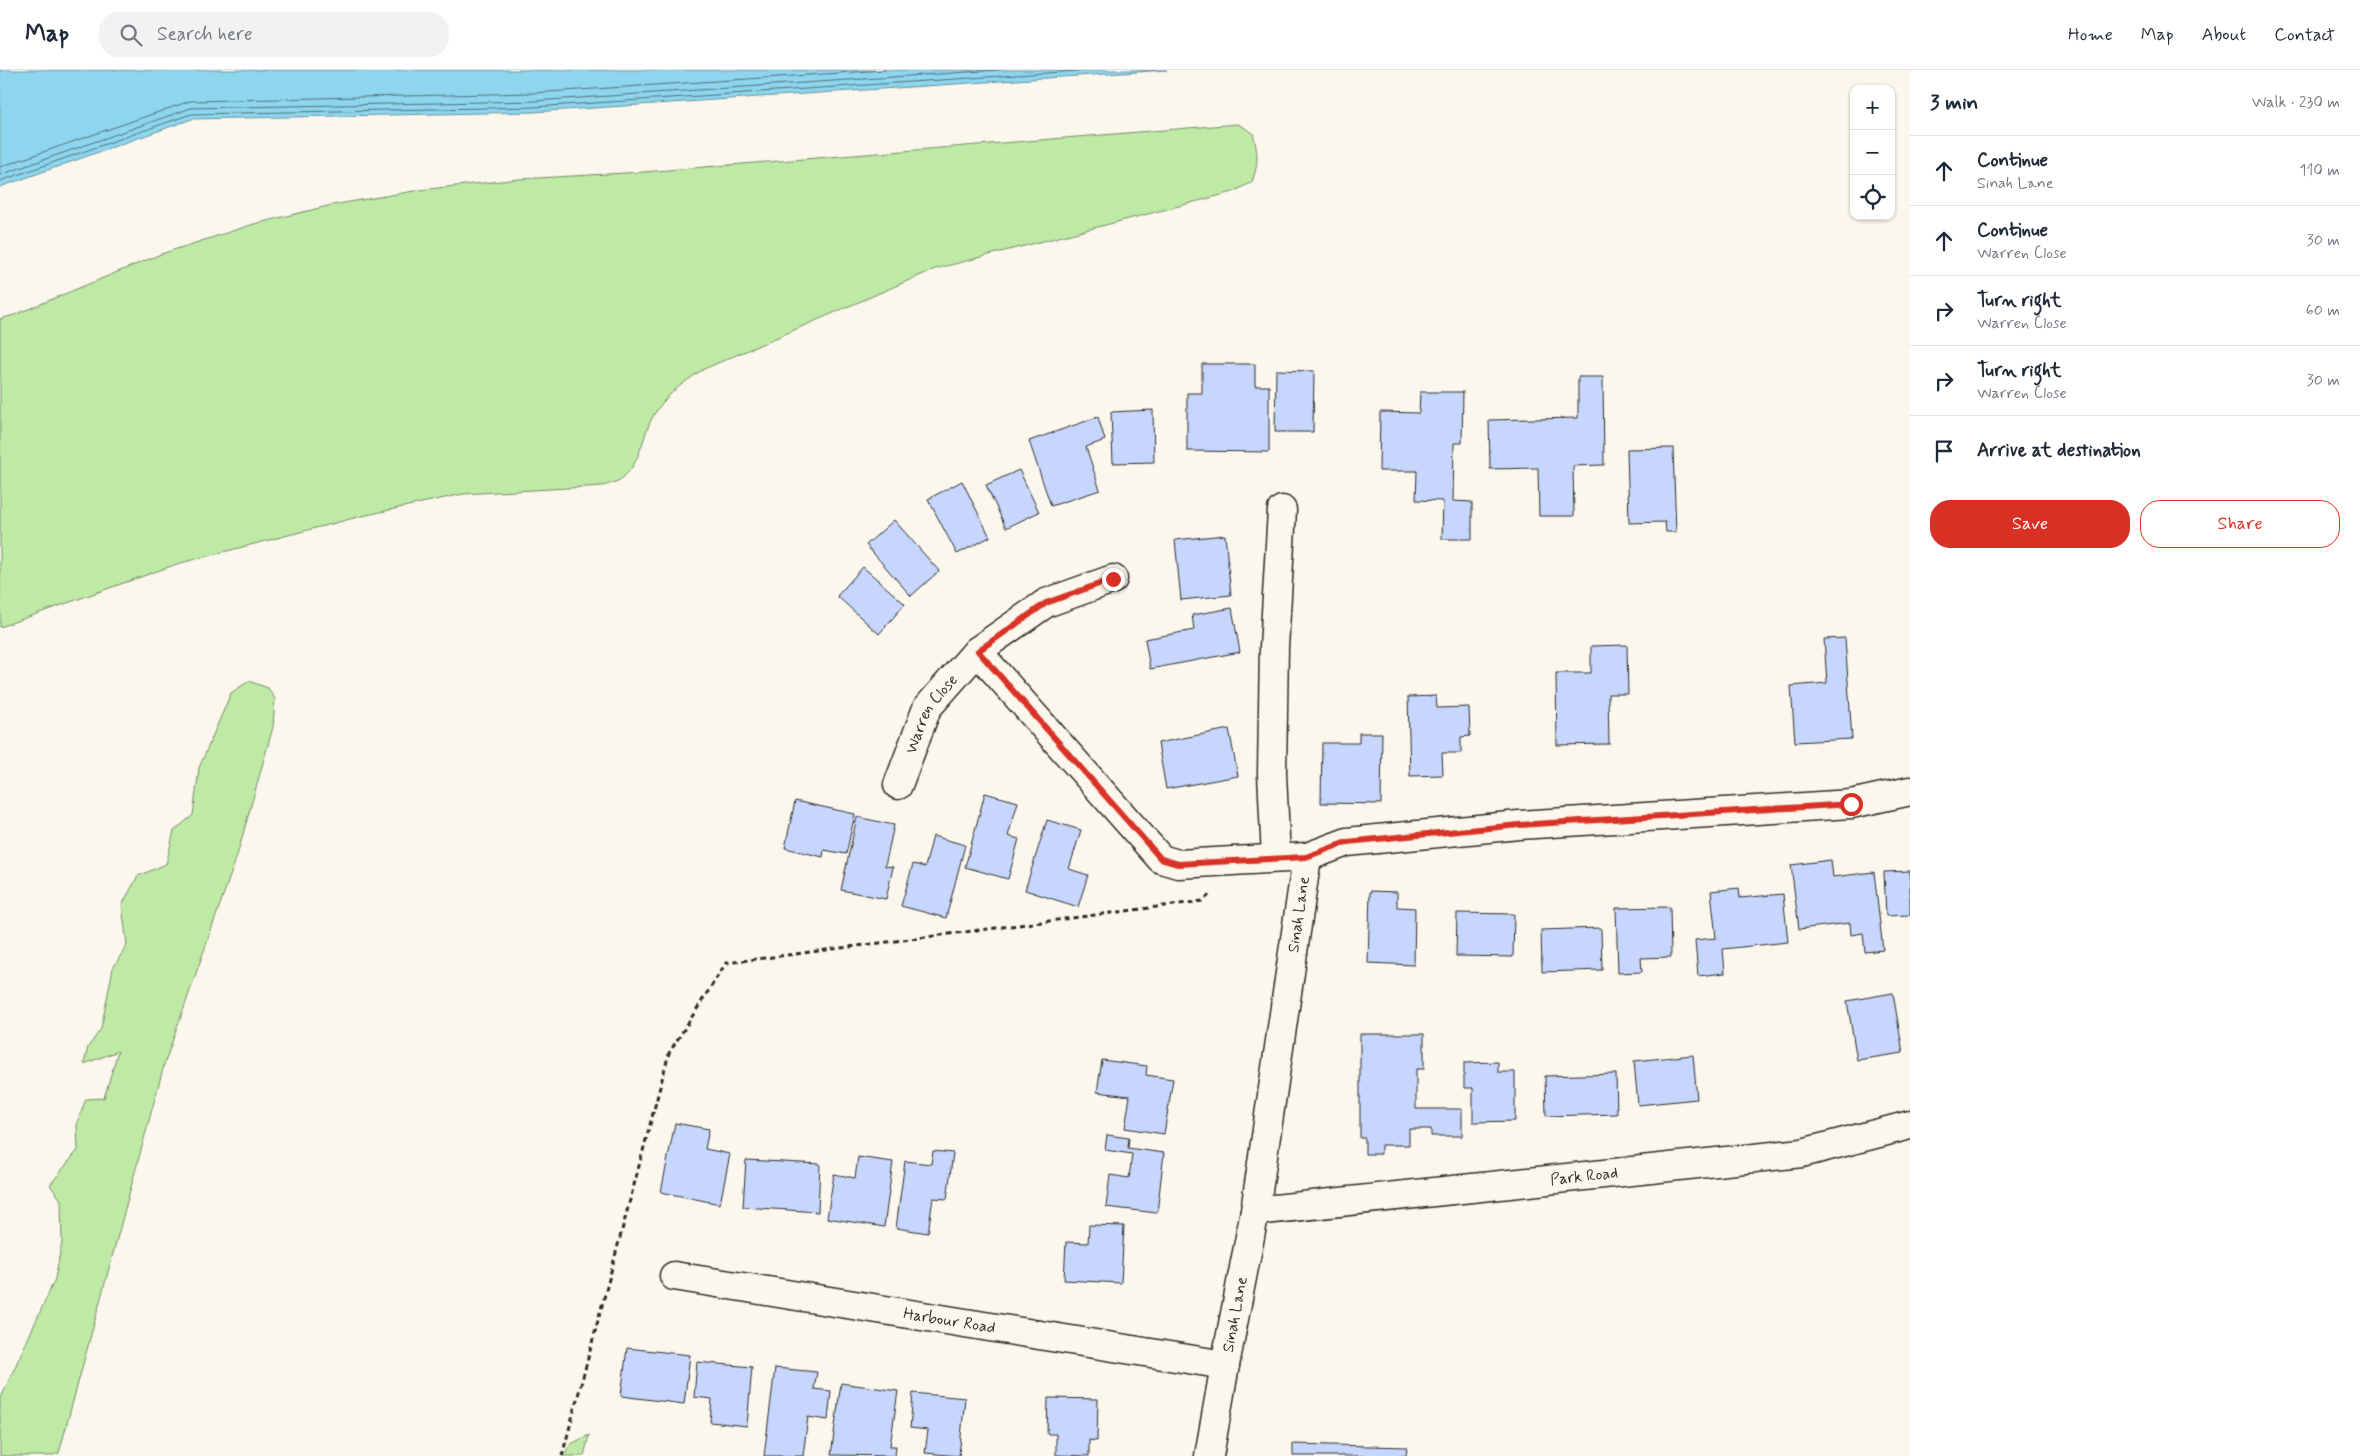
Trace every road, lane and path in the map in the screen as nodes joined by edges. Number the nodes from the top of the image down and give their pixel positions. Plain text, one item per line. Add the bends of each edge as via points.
1 (1282, 510) dead end
2 (1113, 579) dead end
3 (978, 651) junction
4 (898, 785) dead end
5 (1910, 791) edge
6 (1306, 857) junction
7 (1276, 858) junction
8 (1244, 860) junction
9 (1910, 1125) edge
10 (1255, 1211) junction
11 (674, 1276) dead end
12 (1224, 1365) junction
13 (562, 1456) edge
14 (1209, 1456) edge

1 - 7 street via 1272,754
2 - 3 street, Warren Close via 1046,603
3 - 4 street, Warren Close via 927,708
3 - 8 street via 1161,859 1178,864
5 - 6 street, Sinah Lane via 1851,804 1519,825 1400,836 1347,842
6 - 7 street
6 - 10 street, Sinah Lane
7 - 8 street
8 - 13 path via 1203,901 726,963 669,1052
9 - 10 street, Park Road via 1802,1153
10 - 12 street, Sinah Lane
11 - 12 street, Harbour Road
12 - 14 street, Sinah Lane

